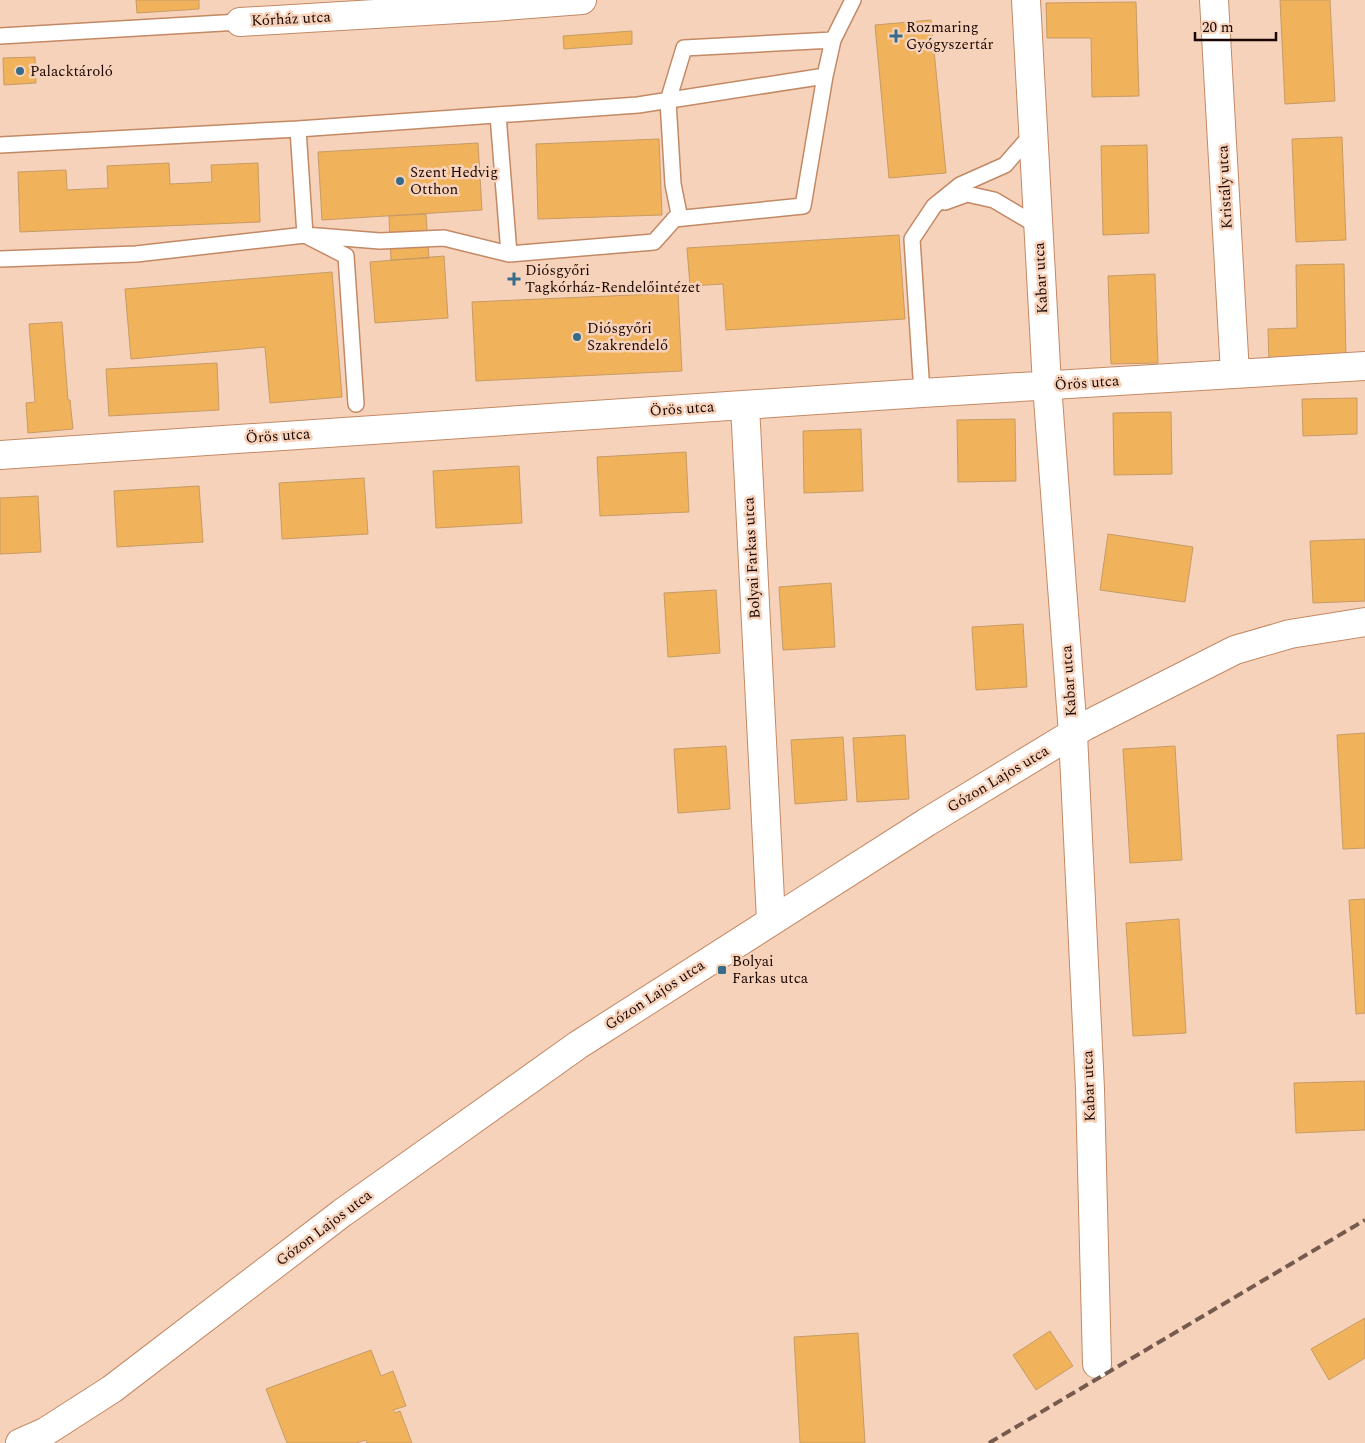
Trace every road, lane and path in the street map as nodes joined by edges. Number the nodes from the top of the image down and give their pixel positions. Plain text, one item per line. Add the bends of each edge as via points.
1 (582, 0) edge
2 (853, 0) edge
3 (1026, 0) edge
4 (1214, 0) edge
5 (240, 22) joint
6 (0, 36) edge
7 (833, 40) junction
8 (825, 76) junction
9 (668, 101) junction
10 (498, 115) junction
11 (298, 129) junction
12 (1033, 133) junction
13 (0, 145) edge
14 (934, 206) junction
15 (674, 219) junction
16 (1038, 226) junction
17 (304, 235) junction
18 (509, 254) junction
19 (0, 258) edge
20 (1365, 366) edge
21 (1235, 374) junction
22 (1047, 385) junction
23 (922, 393) junction
24 (356, 404) dead end
25 (744, 405) junction
26 (0, 455) edge
27 (1365, 622) edge
28 (1073, 734) junction
29 (771, 920) junction
30 (1097, 1364) dead end
31 (20, 1443) edge

1 - 5 street, Kórház utca
2 - 7 lane
3 - 12 street, Kabar utca
4 - 21 street, Kristály utca
5 - 6 lane, Kórház utca
7 - 8 lane
7 - 9 lane via 684,48
8 - 9 lane
8 - 15 lane via 803,206
9 - 10 lane
9 - 15 lane via 673,184 679,214
10 - 11 lane
10 - 18 lane
11 - 13 lane
11 - 17 lane
12 - 14 lane via 1005,165 960,185
12 - 16 street, Kabar utca
14 - 16 lane via 967,194 994,200
14 - 23 lane via 912,239
15 - 18 lane via 654,242
16 - 22 street, Kabar utca
17 - 18 lane via 380,241 444,238
17 - 19 lane via 136,254
17 - 24 lane via 346,256
20 - 21 street, Örös utca
21 - 22 street, Örös utca
22 - 23 street, Örös utca
22 - 28 street, Kabar utca
23 - 25 street, Örös utca
25 - 26 street, Örös utca
25 - 29 street, Bolyai Farkas utca
27 - 28 street, Gózon Lajos utca via 1290,634 1235,650
28 - 29 street, Gózon Lajos utca
28 - 30 street, Kabar utca via 1090,1089
29 - 31 street, Gózon Lajos utca via 578,1045 342,1213 112,1390 45,1432

